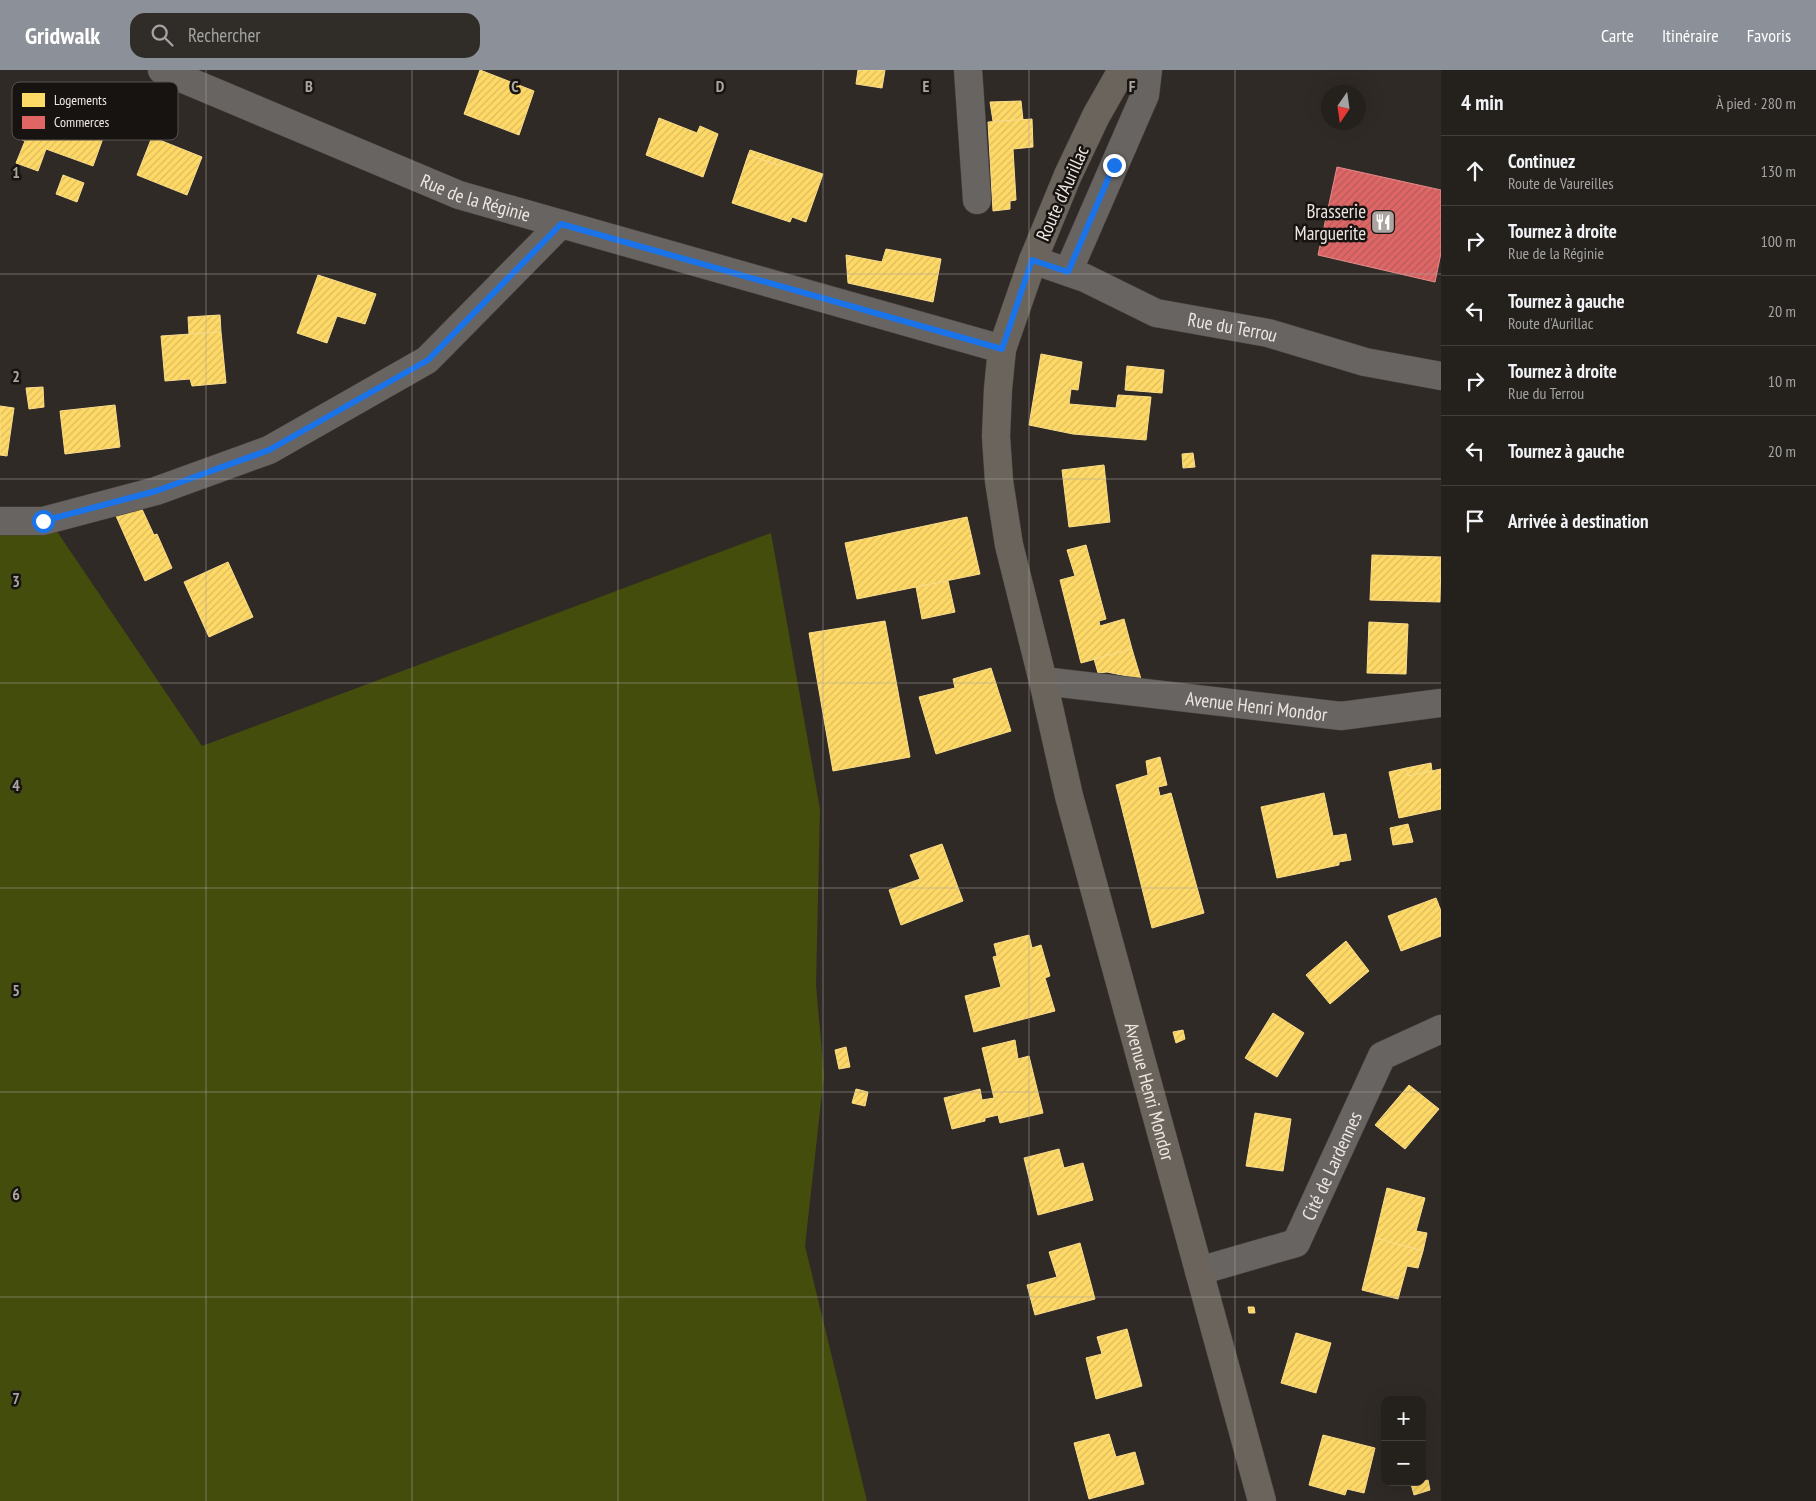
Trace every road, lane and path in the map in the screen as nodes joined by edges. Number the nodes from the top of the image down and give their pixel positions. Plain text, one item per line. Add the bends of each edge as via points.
1 (162, 70) edge
2 (968, 70) edge
3 (1122, 70) edge
4 (1148, 70) edge
5 (977, 200) dead end
6 (561, 224) junction
7 (1032, 260) junction
8 (1068, 272) junction
9 (1002, 349) junction
10 (1441, 376) edge
11 (0, 521) edge
12 (1043, 681) junction
13 (1441, 703) edge
14 (1441, 1029) edge
15 (1199, 1271) junction
16 (1262, 1501) edge

1 - 6 street, Rue de la Réginie via 459,195
2 - 5 street
3 - 7 main road, Route d'Aurillac via 1068,175
4 - 8 street via 1145,95
6 - 9 street, Rue de la Réginie
6 - 11 street via 428,360 269,450 156,491 43,521
7 - 8 street, Rue du Terrou
7 - 9 main road, Route d'Aurillac
8 - 10 street, Rue du Terrou via 1156,313 1268,333 1366,362
9 - 12 main road, Avenue Henri Mondor via 996,436 999,481 1009,545
12 - 13 street, Avenue Henri Mondor via 1341,716
12 - 15 main road, Avenue Henri Mondor via 1072,805
14 - 15 street, Cité de Lardennes via 1382,1056 1296,1242
15 - 16 main road, Avenue Henri Mondor

